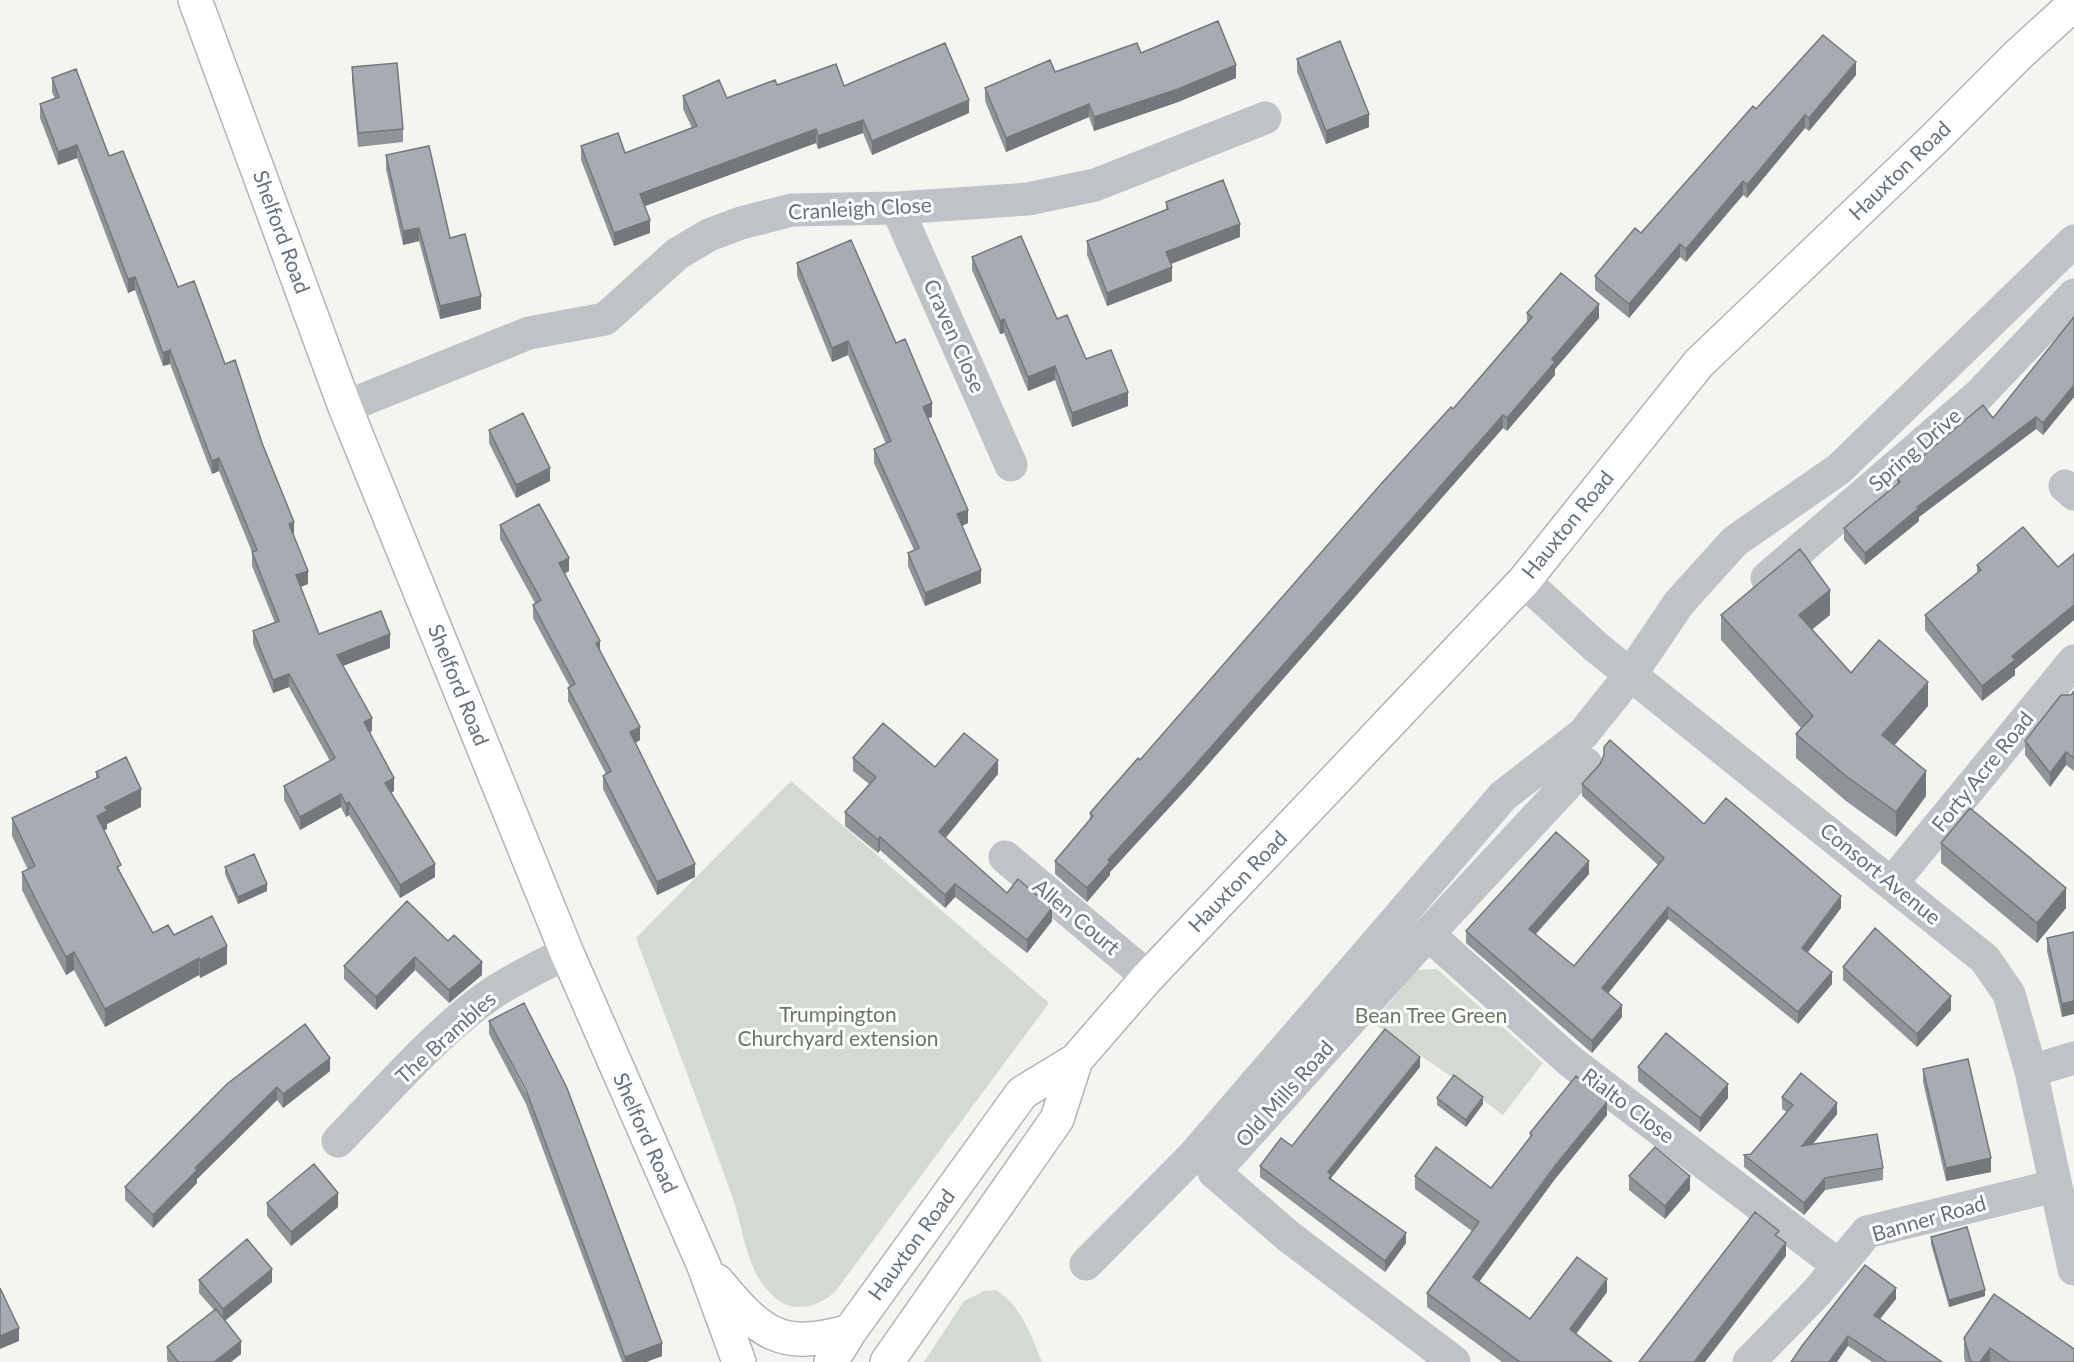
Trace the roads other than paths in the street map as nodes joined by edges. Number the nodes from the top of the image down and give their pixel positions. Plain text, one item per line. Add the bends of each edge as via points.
1 (2074, 4) edge
2 (201, 15) edge
3 (1265, 118) dead end
4 (897, 208) junction
5 (2074, 241) edge
6 (2074, 295) edge
7 (345, 407) junction
8 (1011, 465) dead end
9 (1524, 581) junction
10 (1746, 595) edge
11 (2074, 661) edge
12 (1631, 674) junction
13 (1586, 764) dead end
14 (1005, 857) dead end
15 (1893, 883) junction
16 (1428, 934) junction
17 (567, 953) junction
18 (1148, 977) junction
19 (2074, 1058) edge
20 (1076, 1060) junction
21 (2031, 1071) junction
22 (338, 1140) dead end
23 (2054, 1186) junction
24 (1086, 1264) dead end
25 (1838, 1265) junction
26 (704, 1266) junction
27 (2074, 1269) edge
28 (850, 1331) junction
29 (740, 1362) edge
30 (831, 1362) edge
31 (887, 1362) edge
32 (1454, 1362) edge
33 (1749, 1362) edge

1 - 9 main road, Hauxton Road via 1699,363
2 - 7 main road, Shelford Road
3 - 4 street, Cranleigh Close via 1095,185 1028,199
4 - 7 street, Cranleigh Close via 792,210 741,223 677,254 605,319 528,333
4 - 8 street, Craven Close
5 - 12 street via 1839,469 1735,541 1679,603
6 - 10 street, Spring Drive via 1979,395
7 - 17 main road, Shelford Road
9 - 12 street, Consort Avenue
9 - 18 main road, Hauxton Road
11 - 15 street, Forty Acre Road
12 - 15 street, Consort Avenue
12 - 24 street via 1583,734 1503,796 1194,1155
13 - 16 street, Old Mills Road
14 - 18 street, Allen Court
15 - 21 street, Consort Avenue via 1985,959 2009,994
16 - 25 street, Rialto Close via 1569,1061
16 - 32 street, Old Mills Road via 1215,1172 1288,1236
17 - 22 street, The Brambles via 493,993 457,1021
17 - 26 main road, Shelford Road
18 - 20 main road, Hauxton Road
19 - 21 street
20 - 28 main road, Hauxton Road via 1022,1093
20 - 31 main road, Hauxton Road via 1058,1119
21 - 23 street, Consort Avenue
23 - 25 street, Banner Road via 1867,1232
23 - 27 street, Consort Avenue
25 - 33 street, Banner Road
26 - 28 main road via 746,1316 770,1332 808,1340
26 - 29 main road, Shelford Road
28 - 30 main road, Hauxton Road

